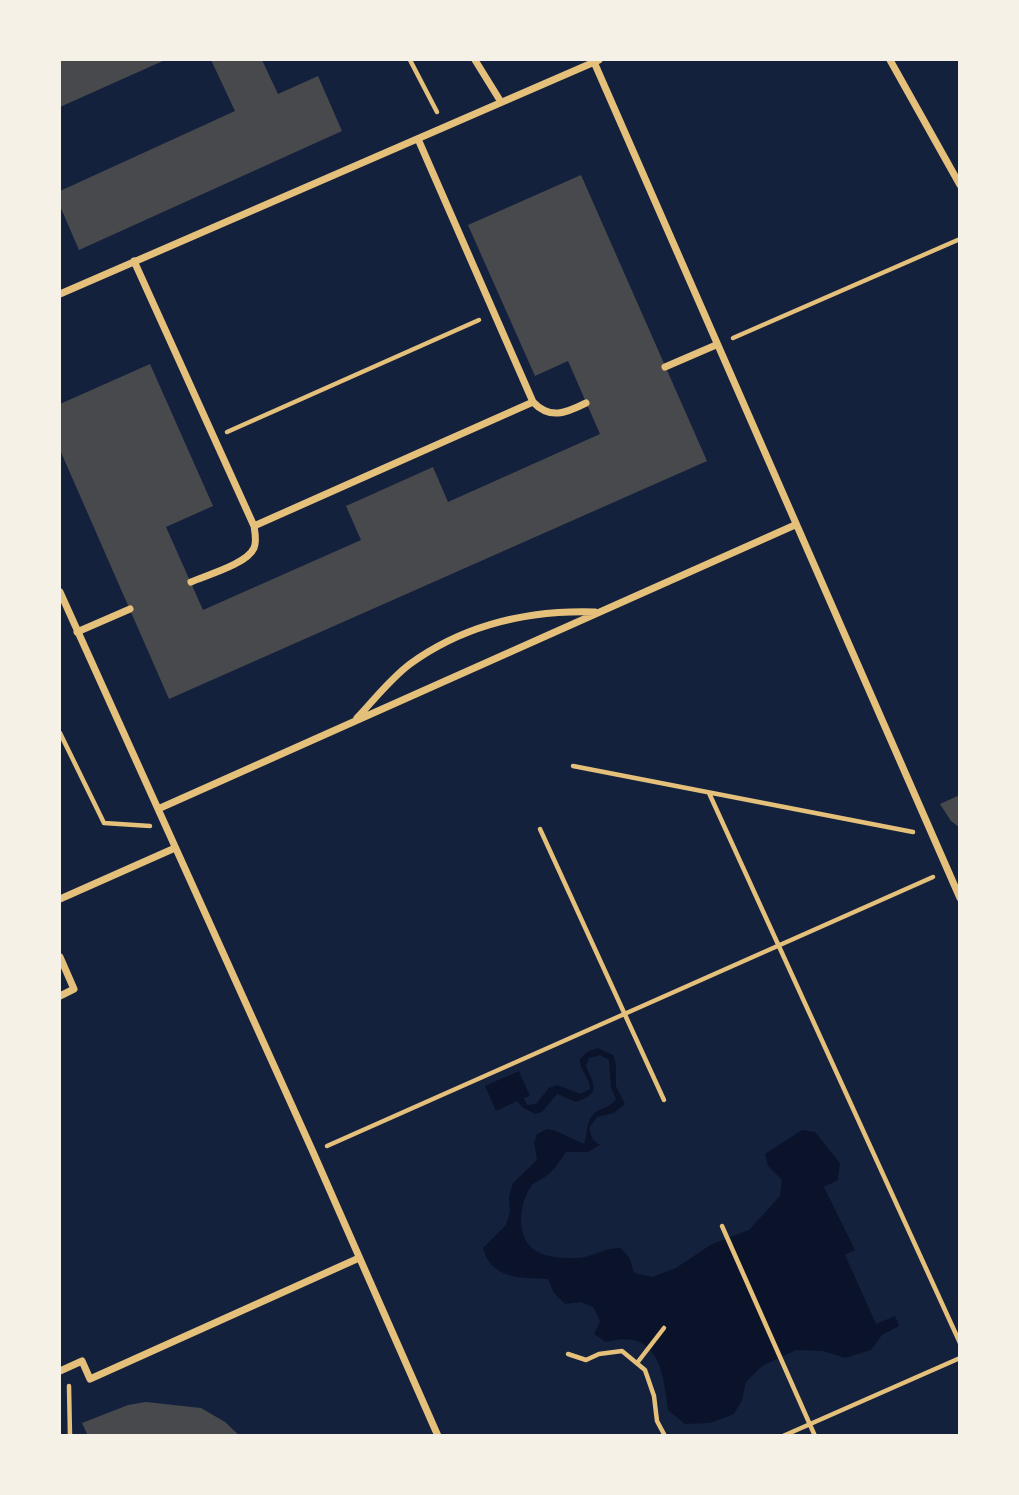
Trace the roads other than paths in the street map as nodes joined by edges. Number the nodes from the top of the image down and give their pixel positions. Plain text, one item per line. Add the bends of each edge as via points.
1 (475, 60) edge
2 (890, 60) edge
3 (596, 61) edge
4 (501, 102) junction
5 (418, 139) junction
6 (960, 186) edge
7 (134, 261) junction
8 (60, 294) edge
9 (716, 345) junction
10 (666, 368) dead end
11 (533, 402) junction
12 (586, 403) dead end
13 (795, 525) junction
14 (254, 526) junction
15 (191, 582) dead end
16 (60, 592) edge
17 (130, 609) dead end
18 (599, 612) junction
19 (77, 632) junction
20 (354, 722) junction
21 (158, 809) junction
22 (175, 848) junction
23 (960, 898) edge
24 (60, 899) edge
25 (60, 957) edge
26 (60, 996) edge
27 (359, 1258) junction
28 (60, 1371) edge
29 (438, 1436) edge

1 - 4 street
2 - 6 street
3 - 4 street
3 - 9 street
4 - 5 street
5 - 7 street
5 - 11 street
7 - 8 street
7 - 14 street
9 - 10 street
9 - 13 street
11 - 12 street via 556,414
11 - 14 street
13 - 18 street
13 - 23 street
14 - 15 street via 256,545 250,554
16 - 19 street
17 - 19 street
18 - 20 street
18 - 20 street via 534,614 493,623 450,641 410,664
19 - 21 street
20 - 21 street
21 - 22 street
22 - 24 street
22 - 27 street
25 - 26 street via 74,989
27 - 28 street via 90,1379 82,1361
27 - 29 street

